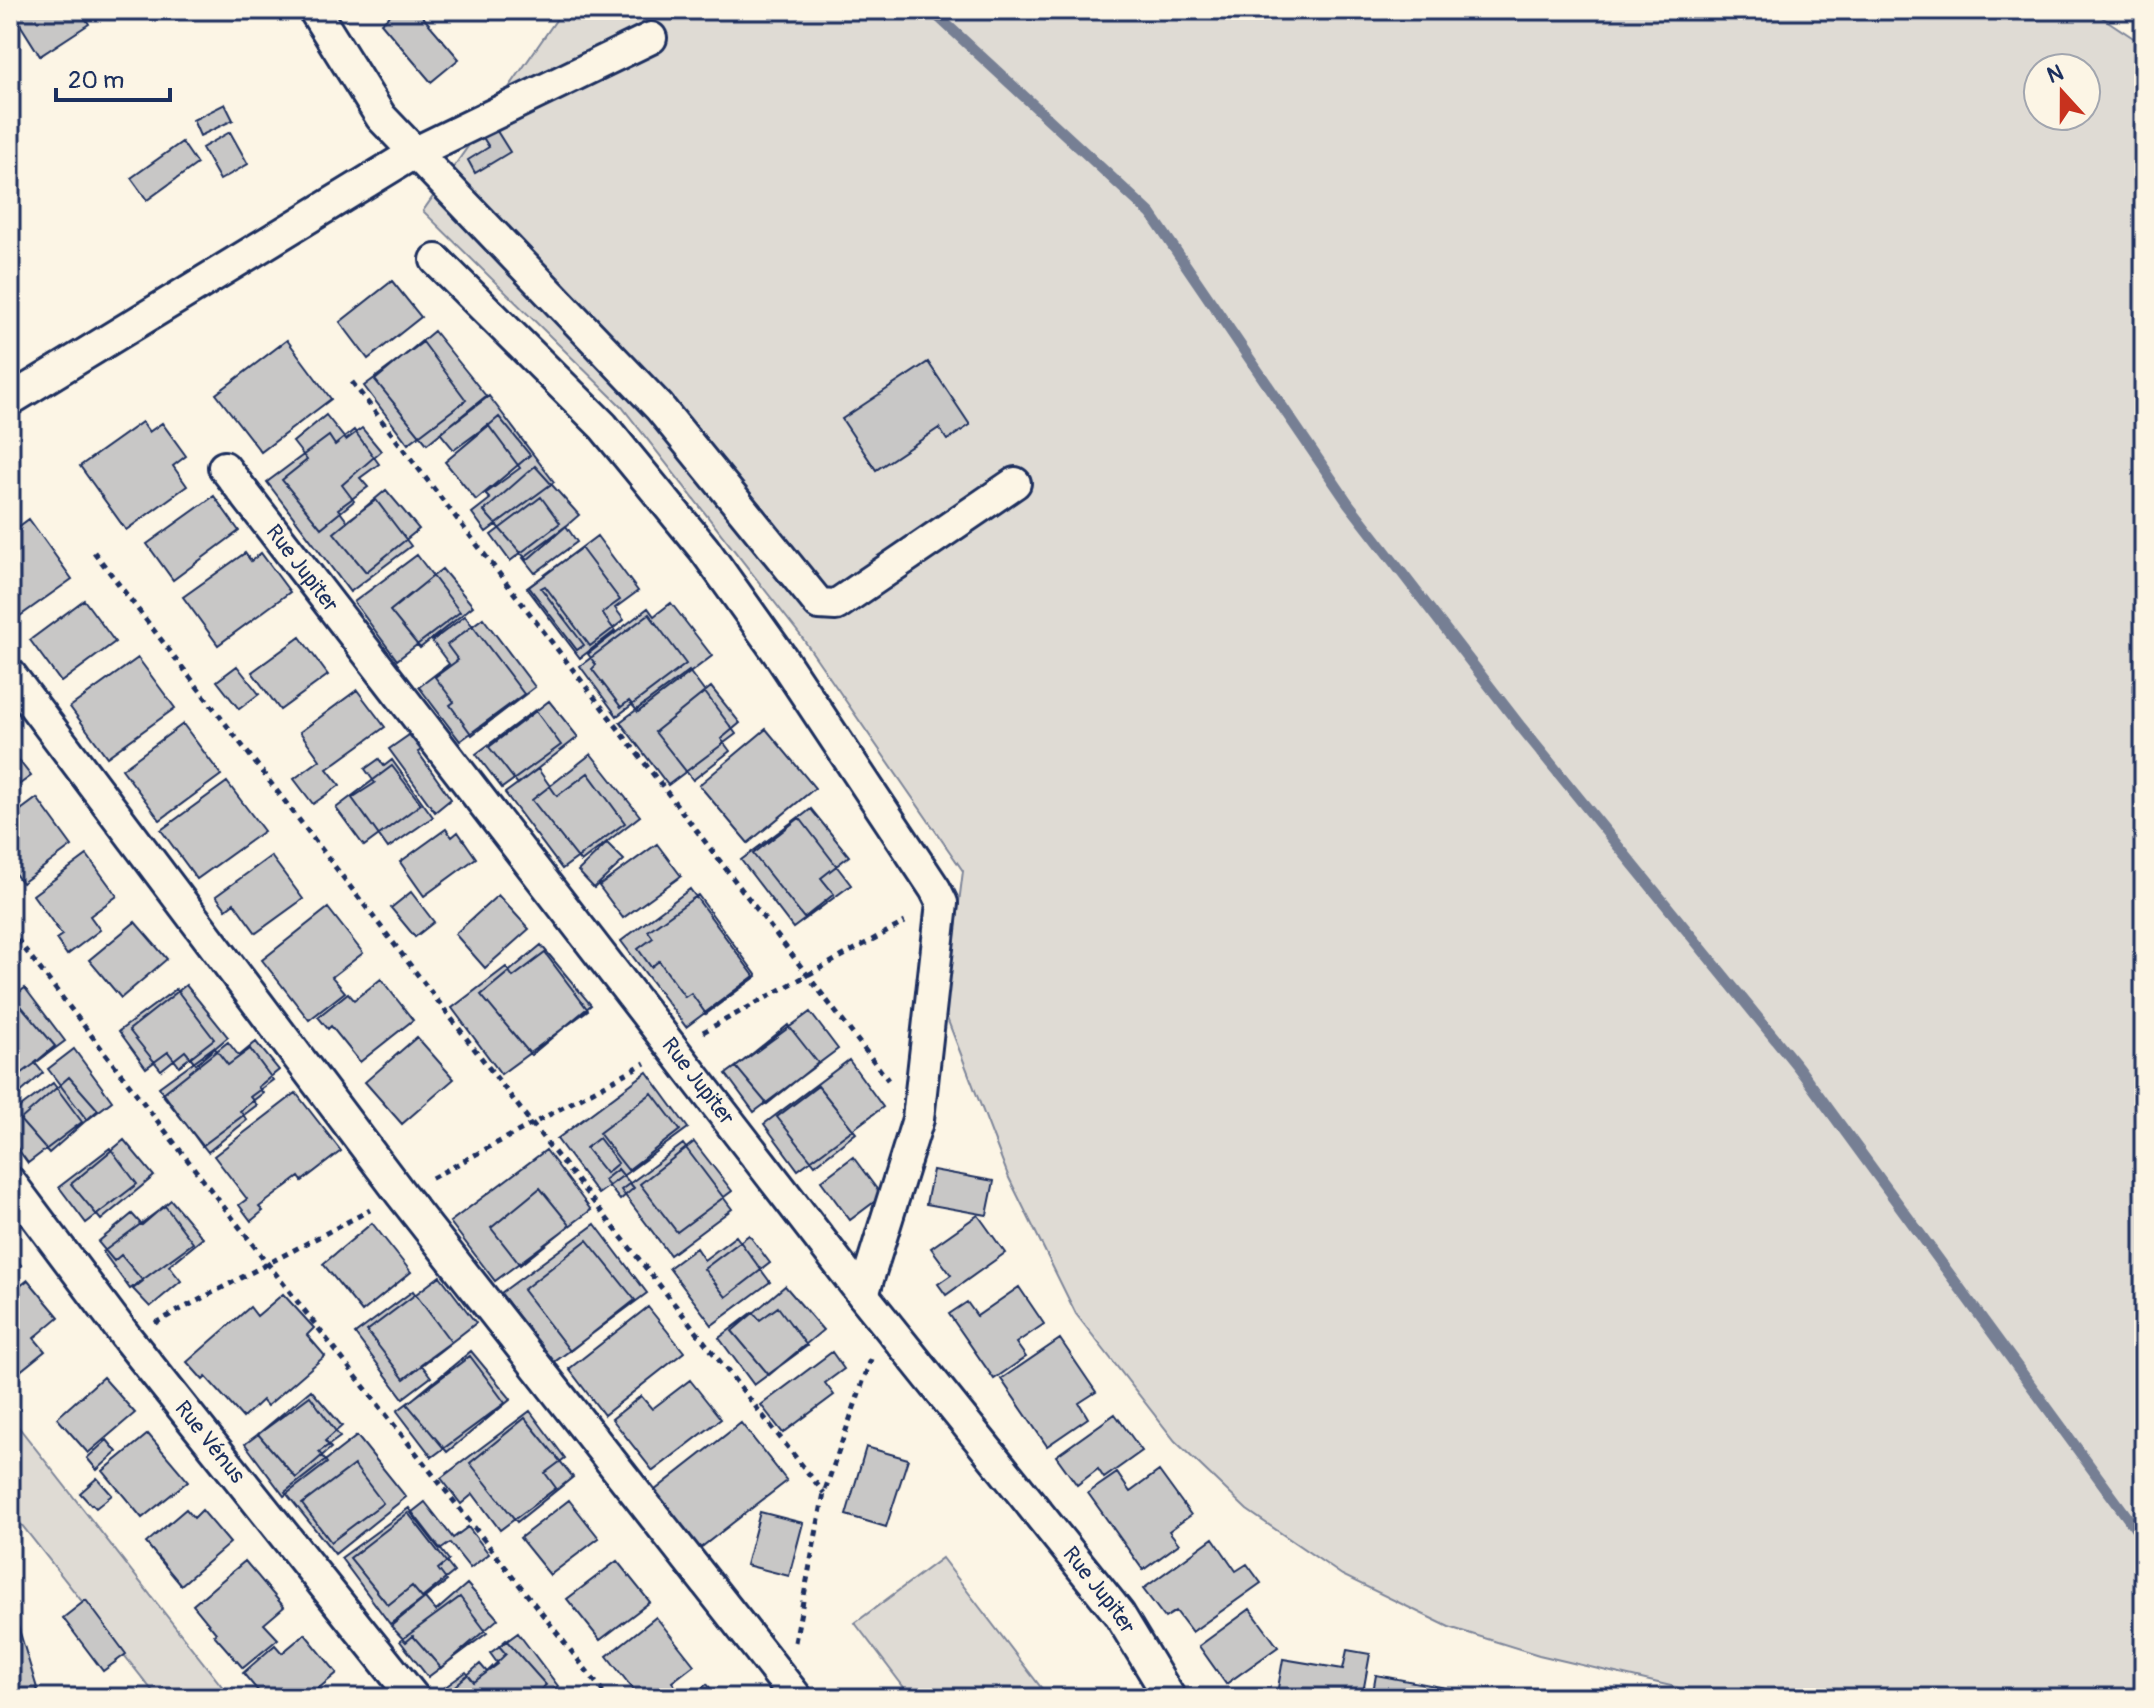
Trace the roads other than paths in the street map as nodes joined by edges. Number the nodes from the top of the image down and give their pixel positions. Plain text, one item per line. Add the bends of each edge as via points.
1 (314, 10) edge
2 (651, 38) dead end
3 (414, 153) junction
4 (436, 260) dead end
5 (10, 400) edge
6 (224, 467) dead end
7 (1015, 483) dead end
8 (10, 674) edge
9 (10, 1182) edge
10 (863, 1295) junction
11 (792, 1691) edge
12 (414, 1698) edge
13 (1170, 1698) edge

1 - 3 street via 381,117
2 - 3 street
3 - 5 street
3 - 7 street via 659,407 819,604 836,605
4 - 10 street via 603,426 704,549 942,903 918,1119
6 - 10 street, Rue Jupiter
8 - 11 street via 401,1194
9 - 12 street, Rue Vénus via 127,1338
10 - 13 street, Rue Jupiter via 1119,1614

